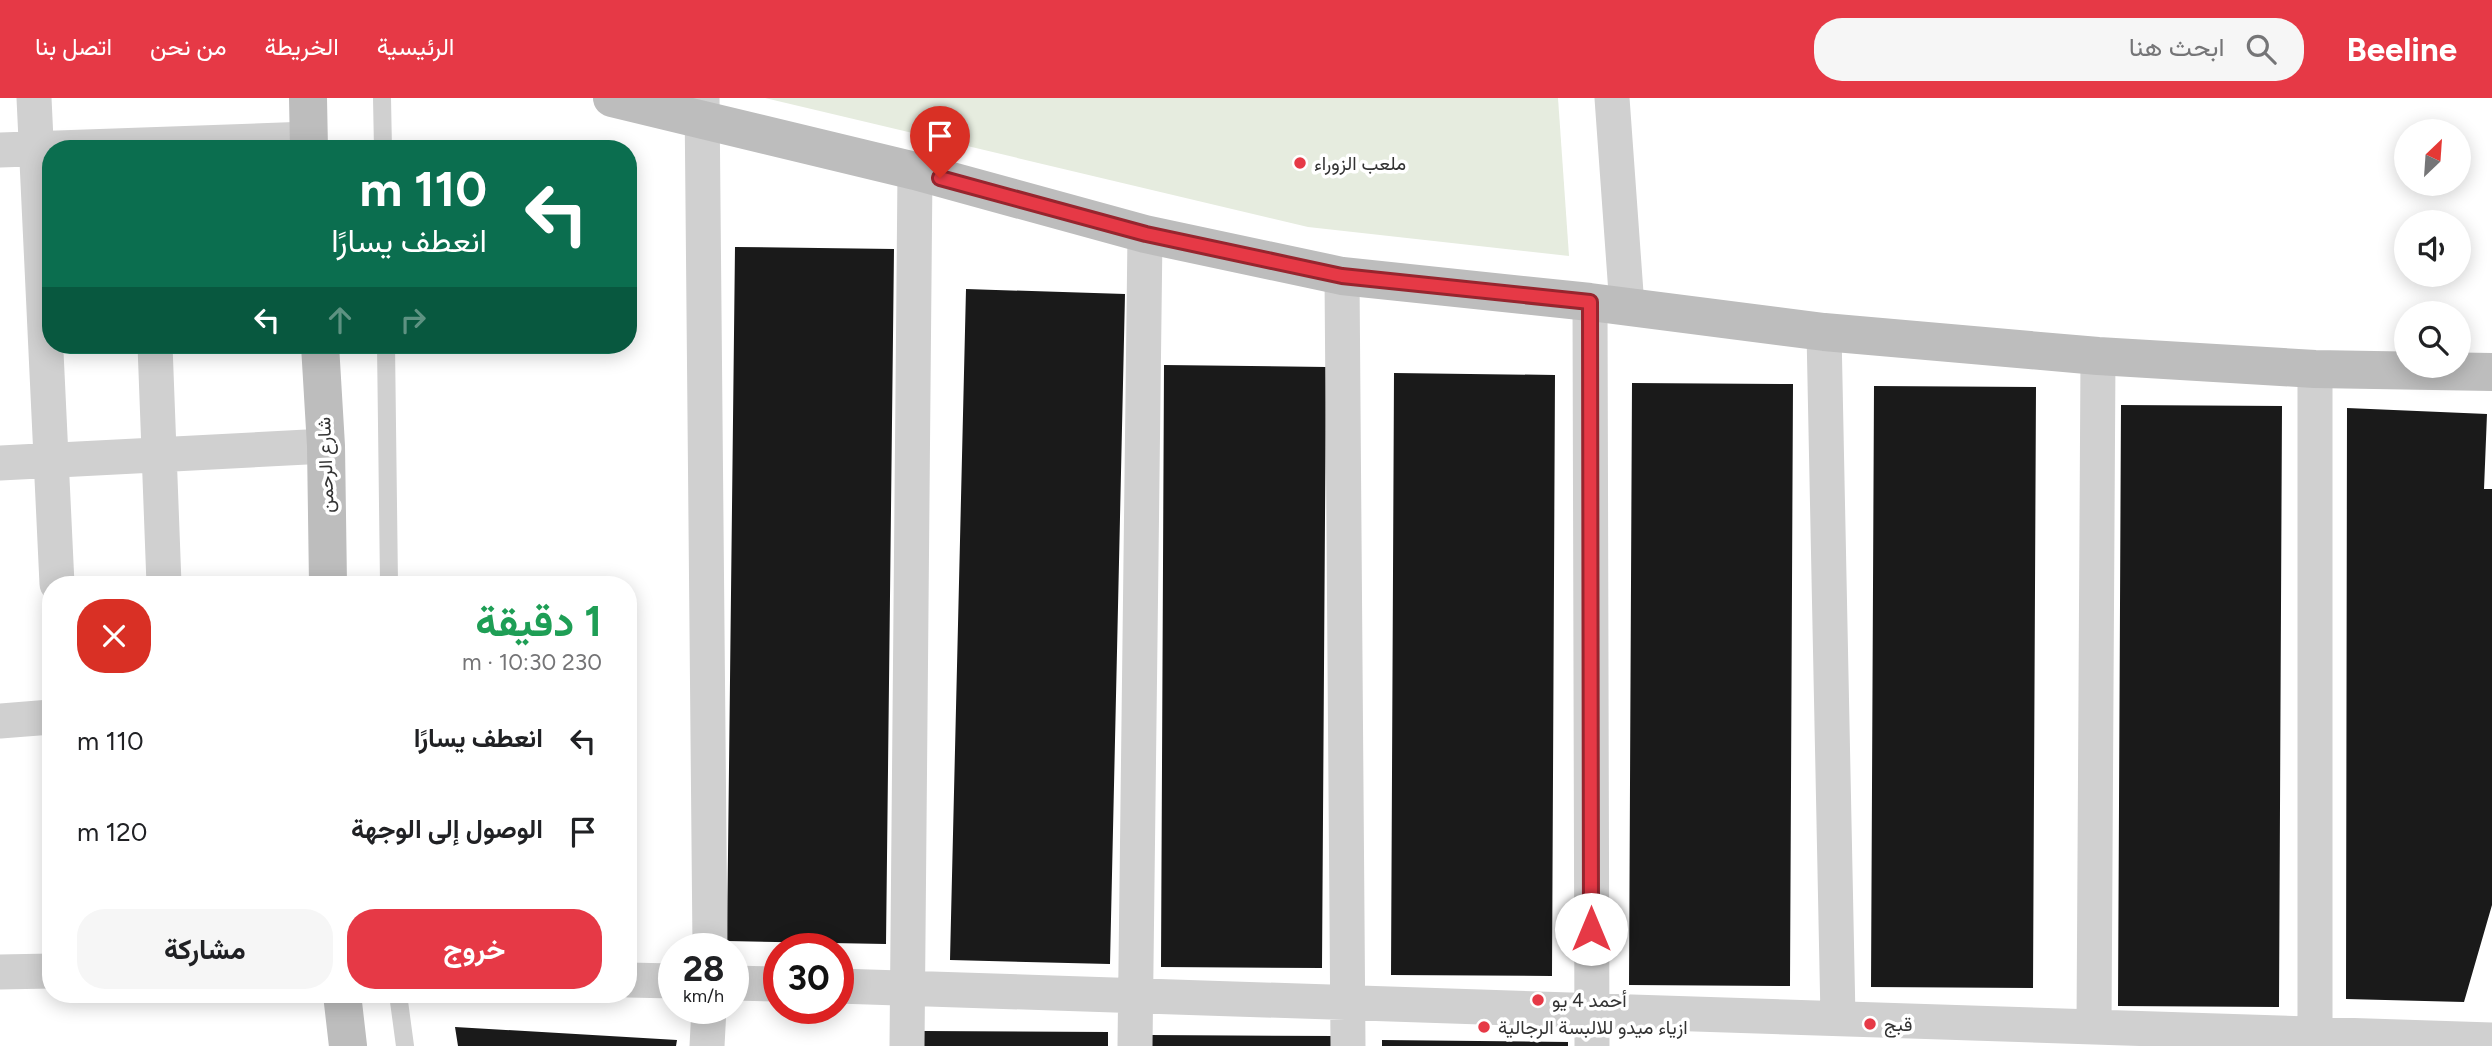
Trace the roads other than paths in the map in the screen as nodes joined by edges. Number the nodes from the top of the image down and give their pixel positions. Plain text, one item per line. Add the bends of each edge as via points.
1 (34, 98) edge
2 (308, 98) edge
3 (382, 98) edge
4 (612, 98) edge
5 (1612, 98) edge
6 (701, 108) edge
7 (309, 140) edge
8 (383, 140) edge
9 (36, 149) junction
10 (42, 149) edge
11 (0, 150) edge
12 (915, 171) junction
13 (1146, 234) junction
14 (42, 266) edge
15 (1342, 276) junction
16 (1609, 305) junction
17 (1824, 332) junction
18 (47, 354) edge
19 (155, 354) edge
20 (321, 354) edge
21 (386, 354) edge
22 (2098, 356) junction
23 (2315, 369) junction
24 (2492, 372) edge
25 (326, 446) junction
26 (159, 455) junction
27 (52, 460) junction
28 (0, 463) edge
29 (57, 576) edge
30 (164, 576) edge
31 (328, 576) edge
32 (389, 576) edge
33 (42, 719) edge
34 (0, 721) edge
35 (710, 933) edge
36 (0, 971) edge
37 (42, 971) edge
38 (637, 980) edge
39 (658, 981) edge
40 (854, 986) edge
41 (907, 988) junction
42 (1136, 995) junction
43 (343, 1003) edge
44 (399, 1003) edge
45 (1348, 1003) junction
46 (1591, 1010) junction
47 (1838, 1018) junction
48 (708, 1024) edge
49 (2094, 1026) junction
50 (2315, 1033) junction
51 (2492, 1040) edge
52 (348, 1046) edge
53 (405, 1046) edge
54 (707, 1046) edge
55 (907, 1046) edge
56 (1135, 1046) edge
57 (1348, 1046) edge
58 (1592, 1046) edge

1 - 9 street
2 - 7 street
3 - 8 lane
4 - 6 street
5 - 16 street
6 - 12 street
6 - 35 street
9 - 10 street
9 - 11 street
9 - 14 street
12 - 13 street
12 - 41 street
13 - 15 street
13 - 42 street
15 - 16 street
15 - 45 street
16 - 17 street
16 - 46 street
17 - 22 street
17 - 47 street
18 - 27 street
19 - 26 street
20 - 25 street, شارع الرحمن
21 - 32 lane
22 - 23 street
22 - 49 street
23 - 24 street
23 - 50 street
25 - 26 street
25 - 31 street, شارع الرحمن
26 - 27 street
26 - 30 street
27 - 28 street
27 - 29 street
33 - 34 street
36 - 37 street
38 - 39 street
40 - 41 street
41 - 42 street
41 - 55 street
42 - 45 street
42 - 56 street
43 - 52 street
44 - 53 lane
45 - 46 street
45 - 57 street
46 - 47 street
46 - 58 street
47 - 49 street
48 - 54 street
49 - 50 street
50 - 51 street

